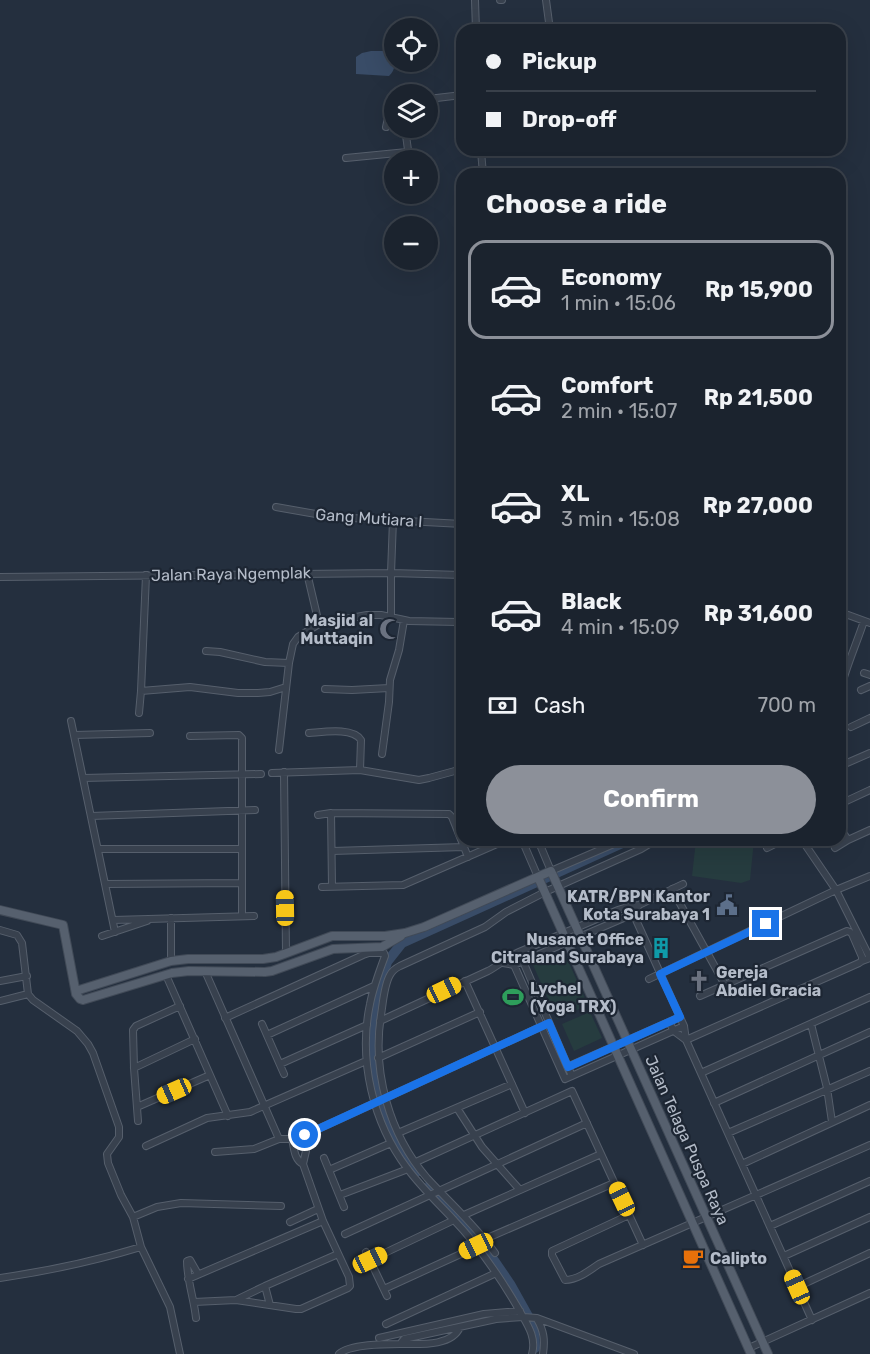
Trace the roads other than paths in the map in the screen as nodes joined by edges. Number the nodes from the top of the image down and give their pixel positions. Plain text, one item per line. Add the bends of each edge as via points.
1 (475, 0) edge
2 (546, 0) edge
3 (476, 24) edge
4 (549, 24) edge
5 (456, 97) edge
6 (438, 98) edge
7 (406, 138) edge
8 (346, 158) dead end
9 (276, 507) dead end
10 (393, 520) junction
11 (456, 524) edge
12 (307, 573) junction
13 (391, 573) junction
14 (146, 575) junction
15 (456, 575) edge
16 (0, 577) edge
17 (846, 614) edge
18 (391, 616) junction
19 (404, 620) junction
20 (456, 622) edge
21 (867, 622) edge
22 (319, 624) junction
23 (206, 651) dead end
24 (289, 663) junction
25 (846, 670) edge
26 (870, 686) edge
27 (286, 687) junction
28 (389, 688) junction
29 (325, 689) dead end
30 (861, 690) dead end
31 (141, 691) junction
32 (139, 713) dead end
33 (870, 718) edge
34 (71, 722) dead end
35 (851, 727) dead end
36 (150, 733) dead end
37 (309, 733) dead end
38 (74, 735) junction
39 (190, 736) dead end
40 (279, 750) dead end
41 (870, 753) edge
42 (382, 754) dead end
43 (846, 763) edge
44 (360, 770) junction
45 (456, 770) edge
46 (284, 772) junction
47 (272, 773) dead end
48 (243, 774) junction
49 (261, 774) dead end
50 (83, 778) junction
51 (870, 790) edge
52 (846, 801) edge
53 (255, 810) dead end
54 (242, 811) junction
55 (331, 813) junction
56 (318, 815) dead end
57 (91, 816) junction
58 (456, 826) edge
59 (870, 830) edge
60 (846, 837) edge
61 (848, 840) joint
62 (493, 846) edge
63 (525, 846) edge
64 (541, 846) edge
65 (610, 846) edge
66 (646, 846) edge
67 (771, 846) edge
68 (806, 846) edge
69 (838, 846) edge
70 (464, 847) joint
71 (767, 848) dead end
72 (835, 848) dead end
73 (98, 849) junction
74 (242, 849) junction
75 (332, 851) junction
76 (468, 857) junction
77 (552, 873) junction
78 (870, 876) edge
79 (539, 879) junction
80 (242, 883) junction
81 (105, 884) junction
82 (683, 884) dead end
83 (322, 886) dead end
84 (333, 886) junction
85 (557, 886) junction
86 (672, 889) junction
87 (836, 890) junction
88 (544, 891) junction
89 (639, 905) junction
90 (630, 906) junction
91 (0, 910) edge
92 (618, 910) junction
93 (633, 914) junction
94 (242, 916) junction
95 (254, 916) dead end
96 (171, 918) junction
97 (154, 919) junction
98 (622, 919) junction
99 (113, 920) junction
100 (576, 927) junction
101 (0, 930) edge
102 (115, 932) junction
103 (405, 933) junction
104 (563, 933) junction
105 (102, 936) dead end
106 (385, 936) junction
107 (580, 937) junction
108 (567, 943) junction
109 (386, 945) junction
110 (519, 952) junction
111 (707, 952) junction
112 (286, 953) junction
113 (510, 956) junction
114 (870, 958) edge
115 (171, 961) junction
116 (862, 961) junction
117 (523, 962) junction
118 (503, 963) junction
119 (514, 965) junction
120 (205, 971) junction
121 (660, 974) junction
122 (166, 975) junction
123 (27, 976) junction
124 (650, 979) dead end
125 (0, 981) edge
126 (465, 981) junction
127 (374, 986) junction
128 (725, 986) junction
129 (76, 991) junction
130 (28, 994) junction
131 (700, 996) dead end
132 (870, 997) edge
133 (0, 1000) edge
134 (180, 1006) junction
135 (480, 1012) junction
136 (680, 1017) junction
137 (225, 1018) junction
138 (380, 1021) junction
139 (669, 1022) junction
140 (262, 1023) dead end
141 (549, 1023) junction
142 (811, 1024) junction
143 (367, 1025) junction
144 (684, 1026) junction
145 (542, 1027) junction
146 (674, 1031) junction
147 (870, 1032) edge
148 (267, 1035) junction
149 (195, 1039) junction
150 (627, 1040) junction
151 (686, 1040) junction
152 (614, 1046) junction
153 (496, 1048) junction
154 (631, 1050) junction
155 (820, 1055) junction
156 (618, 1056) junction
157 (378, 1058) junction
158 (366, 1061) junction
159 (280, 1064) junction
160 (568, 1067) junction
161 (134, 1068) junction
162 (561, 1070) junction
163 (870, 1071) edge
164 (700, 1072) junction
165 (284, 1074) dead end
166 (210, 1075) junction
167 (572, 1076) junction
168 (512, 1084) junction
169 (827, 1089) junction
170 (381, 1100) junction
171 (714, 1103) junction
172 (870, 1105) edge
173 (265, 1106) junction
174 (137, 1107) junction
175 (457, 1107) junction
176 (525, 1113) junction
177 (228, 1116) junction
178 (138, 1121) dead end
179 (832, 1122) junction
180 (587, 1124) junction
181 (398, 1133) junction
182 (728, 1133) junction
183 (305, 1135) junction
184 (474, 1136) junction
185 (292, 1138) junction
186 (279, 1139) junction
187 (391, 1143) junction
188 (870, 1145) edge
189 (146, 1146) dead end
190 (215, 1152) dead end
191 (601, 1154) junction
192 (324, 1158) dead end
193 (416, 1162) junction
194 (303, 1164) junction
195 (496, 1164) junction
196 (742, 1164) junction
197 (408, 1169) junction
198 (329, 1170) junction
199 (870, 1181) edge
200 (614, 1183) junction
201 (520, 1190) junction
202 (435, 1193) junction
203 (340, 1195) junction
204 (756, 1196) junction
205 (281, 1206) dead end
206 (344, 1207) dead end
207 (318, 1209) junction
208 (464, 1215) junction
209 (629, 1215) junction
210 (133, 1217) junction
211 (707, 1217) junction
212 (870, 1217) edge
213 (454, 1220) junction
214 (323, 1221) junction
215 (290, 1222) dead end
216 (693, 1223) junction
217 (770, 1226) junction
218 (345, 1234) dead end
219 (485, 1239) junction
220 (643, 1245) junction
221 (141, 1246) junction
222 (476, 1246) junction
223 (366, 1252) dead end
224 (495, 1253) dead end
225 (870, 1253) edge
226 (338, 1254) junction
227 (784, 1256) junction
228 (370, 1260) junction
229 (198, 1274) junction
230 (496, 1274) junction
231 (0, 1278) edge
232 (188, 1279) junction
233 (265, 1286) junction
234 (797, 1287) junction
235 (870, 1293) edge
236 (236, 1300) junction
237 (194, 1302) junction
238 (270, 1305) junction
239 (527, 1316) junction
240 (196, 1318) dead end
241 (812, 1320) junction
242 (386, 1324) dead end
243 (379, 1338) dead end
244 (763, 1342) junction
245 (750, 1351) edge
246 (180, 1354) edge
247 (339, 1354) edge
248 (532, 1354) edge
249 (543, 1354) edge
250 (634, 1354) edge
251 (768, 1354) edge

1 - 3 street
2 - 4 street
5 - 6 street
7 - 8 street via 407,152
9 - 10 street, Gang Mutiara I via 333,517
10 - 11 street, Gang Mutiara I
10 - 13 street
12 - 13 street, Jalan Raya Ngemplak
12 - 14 street, Jalan Raya Ngemplak
12 - 22 street
13 - 15 street, Jalan Raya Ngemplak
13 - 18 street
14 - 16 street, Jalan Raya Ngemplak
14 - 31 street
17 - 21 street
18 - 19 street
18 - 22 street via 367,615
19 - 20 street
19 - 28 street
21 - 25 street
22 - 24 street via 296,639
23 - 24 street
24 - 27 street
26 - 30 street
27 - 31 street via 258,693 190,687
27 - 40 street
28 - 29 street
28 - 42 street
31 - 32 street
33 - 35 street
34 - 38 street
36 - 38 street
37 - 44 street via 352,732 358,736
38 - 50 street
39 - 48 street via 239,735
41 - 43 street
44 - 45 street via 418,780
44 - 46 street
46 - 47 street
46 - 112 street
48 - 49 street
48 - 50 street
48 - 54 street
50 - 57 street
51 - 52 street
53 - 54 street
54 - 57 street
54 - 74 street
55 - 56 street
55 - 58 street via 449,814
55 - 75 street
57 - 73 street
59 - 61 street
60 - 61 street
62 - 76 street
63 - 79 street
64 - 77 street
65 - 77 street
66 - 85 street
67 - 71 street
68 - 87 street
69 - 72 street
70 - 75 street
70 - 76 street
73 - 74 street
73 - 81 street
74 - 80 street
75 - 84 street
76 - 84 street via 403,885
77 - 79 main road
77 - 85 main road, Jalan Telaga Puspa Raya
78 - 87 street
79 - 88 main road, Jalan Telaga Puspa Raya
79 - 103 main road
80 - 81 street
80 - 94 street
81 - 99 street
82 - 86 street
83 - 84 street
85 - 88 street
85 - 100 main road, Jalan Telaga Puspa Raya
86 - 89 street
86 - 111 street
87 - 111 street
87 - 114 street
88 - 104 main road, Jalan Telaga Puspa Raya
88 - 138 street via 485,927 400,966 390,974
89 - 90 street
89 - 93 street
90 - 92 street
90 - 93 street
91 - 129 main road via 63,925
92 - 98 street
92 - 100 street
93 - 98 street
93 - 121 street
94 - 95 street
94 - 96 street
96 - 97 street
96 - 115 street
97 - 99 street
97 - 102 street
98 - 107 street
99 - 102 street
100 - 104 street
100 - 107 main road, Jalan Telaga Puspa Raya
101 - 123 street via 20,938
102 - 105 street
103 - 106 main road
103 - 109 main road
104 - 108 main road, Jalan Telaga Puspa Raya
104 - 110 street
106 - 109 main road
106 - 112 main road via 332,936
107 - 108 street
107 - 150 main road, Jalan Telaga Puspa Raya
108 - 117 street
108 - 152 main road, Jalan Telaga Puspa Raya
109 - 120 main road via 340,947 265,972
110 - 113 street
110 - 117 street
111 - 121 street
111 - 128 street
112 - 115 main road via 263,959
113 - 118 street
113 - 119 street
114 - 116 street
115 - 129 main road
116 - 128 street via 852,934 847,931
116 - 151 street
117 - 119 street
117 - 141 street
118 - 119 street
118 - 126 street
119 - 145 street
120 - 122 main road
120 - 137 street
121 - 124 street
121 - 136 street
122 - 129 main road via 87,1000 77,997
122 - 134 street
123 - 125 street
123 - 130 street
126 - 135 street
126 - 138 street
127 - 137 street via 383,952 363,955
127 - 143 street
127 - 148 street
128 - 131 street
130 - 133 street
130 - 210 street via 77,1031 93,1053 119,1127 119,1137 107,1159
132 - 142 street
134 - 149 street
134 - 161 street via 133,1030
135 - 153 street
135 - 157 street
136 - 139 street
136 - 144 street
137 - 173 street
138 - 157 street
139 - 146 street
139 - 150 street
140 - 148 street
141 - 145 street
141 - 160 street
142 - 155 street
142 - 164 street
143 - 158 street
143 - 159 street
144 - 146 street
144 - 151 street
145 - 153 street
145 - 162 street
146 - 151 street
146 - 154 street
147 - 155 street
148 - 159 street
149 - 161 street
149 - 166 street
150 - 152 street
150 - 154 main road, Jalan Telaga Puspa Raya
151 - 164 street
152 - 156 main road, Jalan Telaga Puspa Raya
152 - 160 street
153 - 168 street
153 - 170 street
154 - 156 street
154 - 211 main road, Jalan Telaga Puspa Raya
155 - 169 street
155 - 171 street
156 - 167 street
156 - 216 main road, Jalan Telaga Puspa Raya
157 - 170 street
158 - 170 street
158 - 173 street
159 - 165 street
160 - 162 street
160 - 167 street
161 - 174 street
162 - 167 street via 565,1079
163 - 169 street
164 - 171 street
166 - 174 street
166 - 177 street
168 - 175 street
168 - 176 street
169 - 179 street
169 - 182 street
170 - 181 street
170 - 183 street
170 - 187 street via 384,1129
171 - 182 street
172 - 179 street
173 - 177 street
173 - 186 street
174 - 178 street
175 - 181 street
175 - 184 street
176 - 180 street via 572,1092
176 - 184 street
177 - 189 street via 202,1120
179 - 196 street
180 - 191 street
180 - 195 street
181 - 193 street
182 - 196 street
183 - 185 street
183 - 194 street
184 - 193 street
184 - 195 street
185 - 186 street
185 - 194 street via 297,1159
186 - 190 street via 260,1147
187 - 197 street
187 - 198 street
188 - 204 street
191 - 200 street
191 - 201 street
192 - 198 street
193 - 202 street
194 - 207 street
195 - 201 street
195 - 202 street
196 - 204 street
197 - 202 street
197 - 203 street
198 - 203 street
199 - 217 street
200 - 209 street
200 - 219 street
201 - 208 street
202 - 208 street
202 - 213 street
202 - 218 street
203 - 206 street
204 - 211 street
204 - 217 street
205 - 210 street via 181,1203
207 - 214 street
207 - 215 street
208 - 219 street
209 - 220 street
209 - 220 street via 551,1252 567,1281
210 - 221 street
211 - 216 street
211 - 244 main road, Jalan Telaga Puspa Raya
212 - 227 street
213 - 222 street
213 - 228 street
214 - 226 street
214 - 229 street
216 - 220 street
216 - 245 main road, Jalan Telaga Puspa Raya
217 - 227 street
219 - 224 street
221 - 231 street via 112,1256
221 - 246 street via 170,1307
222 - 228 street via 386,1293
222 - 230 street
223 - 228 street
225 - 234 street
226 - 233 street
226 - 238 street via 350,1281 348,1288 301,1309
227 - 234 street
229 - 232 street
229 - 232 street via 188,1260
230 - 239 street
230 - 242 street
232 - 237 street
233 - 236 street
233 - 238 street
234 - 241 street
235 - 241 street
236 - 237 street
236 - 238 street
237 - 240 street
239 - 243 street via 484,1314
239 - 247 street via 496,1319 403,1339 400,1344 371,1345
239 - 248 street via 534,1344
239 - 249 street via 544,1335
239 - 250 street
241 - 244 street
244 - 245 street
244 - 251 main road, Jalan Telaga Puspa Raya

